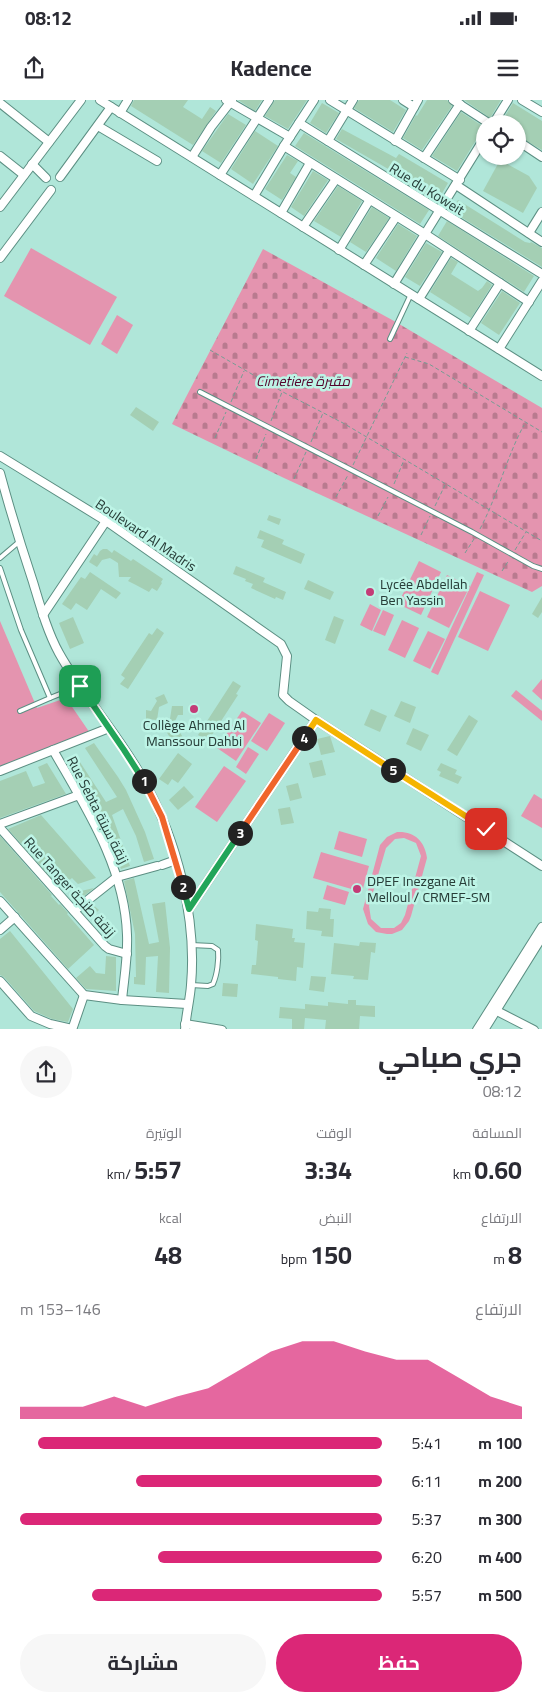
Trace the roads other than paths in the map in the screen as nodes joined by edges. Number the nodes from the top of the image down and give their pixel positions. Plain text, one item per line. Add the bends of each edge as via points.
1 (100, 100) edge
2 (128, 100) edge
3 (269, 100) edge
4 (314, 100) edge
5 (330, 100) edge
6 (352, 100) edge
7 (403, 100) edge
8 (508, 100) edge
9 (522, 100) edge
10 (230, 101) edge
11 (0, 102) edge
12 (76, 102) edge
13 (457, 102) edge
14 (416, 103) edge
15 (111, 107) junction
16 (346, 111) junction
17 (542, 112) edge
18 (120, 113) junction
19 (478, 115) edge
20 (498, 115) edge
21 (257, 119) junction
22 (299, 123) junction
23 (98, 126) junction
24 (290, 137) junction
25 (328, 141) junction
26 (395, 141) junction
27 (49, 142) junction
28 (284, 146) junction
29 (526, 147) edge
30 (476, 152) edge
31 (0, 156) edge
32 (192, 157) junction
33 (424, 158) junction
34 (542, 158) edge
35 (157, 161) dead end
36 (310, 163) junction
37 (32, 164) junction
38 (24, 175) junction
39 (220, 175) junction
40 (60, 177) dead end
41 (46, 178) dead end
42 (336, 179) junction
43 (458, 182) junction
44 (51, 190) dead end
45 (254, 196) junction
46 (369, 200) junction
47 (0, 207) edge
48 (439, 212) junction
49 (542, 212) edge
50 (281, 213) junction
51 (396, 217) junction
52 (303, 227) junction
53 (528, 233) junction
54 (425, 234) junction
55 (542, 242) edge
56 (339, 250) junction
57 (449, 250) junction
58 (0, 258) edge
59 (364, 265) junction
60 (542, 274) edge
61 (542, 281) edge
62 (500, 283) junction
63 (394, 284) junction
64 (411, 294) junction
65 (419, 299) junction
66 (529, 302) junction
67 (469, 331) junction
68 (390, 339) dead end
69 (499, 349) junction
70 (542, 376) edge
71 (200, 392) dead end
72 (0, 456) edge
73 (0, 475) edge
74 (106, 521) junction
75 (20, 541) junction
76 (0, 558) edge
77 (0, 568) edge
78 (542, 569) edge
79 (43, 615) junction
80 (80, 686) junction
81 (50, 698) junction
82 (20, 711) dead end
83 (316, 720) junction
84 (110, 728) junction
85 (54, 750) junction
86 (0, 771) edge
87 (78, 795) junction
88 (0, 826) edge
89 (176, 860) junction
90 (542, 866) edge
91 (117, 877) junction
92 (0, 901) edge
93 (189, 909) junction
94 (74, 911) junction
95 (14, 917) junction
96 (542, 927) edge
97 (0, 930) edge
98 (542, 937) edge
99 (191, 945) junction
100 (127, 954) junction
101 (0, 981) edge
102 (191, 985) junction
103 (84, 995) junction
104 (122, 1000) junction
105 (187, 1004) junction
106 (493, 1010) junction
107 (185, 1027) edge
108 (72, 1029) edge
109 (210, 1029) edge
110 (478, 1029) edge
111 (484, 1029) edge
112 (532, 1029) edge

1 - 15 street
2 - 18 street
3 - 21 street
4 - 22 street
5 - 16 street
6 - 16 street
7 - 14 street
8 - 20 street
9 - 17 street
10 - 21 street
10 - 32 street
11 - 27 street
12 - 27 street
13 - 19 street
13 - 33 street
14 - 26 street
15 - 18 street
15 - 23 street
16 - 25 street
16 - 26 street
18 - 32 street
21 - 24 street
21 - 39 street
22 - 24 street
22 - 25 street, Rue du Koweit
23 - 35 street
23 - 40 street
24 - 28 street
25 - 48 street, Rue du Koweit
26 - 33 street
27 - 37 street
28 - 36 street
28 - 45 street
29 - 34 street
30 - 43 street
31 - 38 street
32 - 39 street
33 - 43 street
36 - 42 street
36 - 50 street
37 - 38 street
37 - 41 street
38 - 47 street
39 - 45 street
42 - 46 street
42 - 52 street
43 - 48 street
43 - 53 street
44 - 58 street
45 - 50 street
46 - 51 street
46 - 56 street
48 - 54 street
48 - 60 street, Rue du Koweit
49 - 53 street
50 - 52 street
51 - 54 street
51 - 59 street
52 - 56 street
53 - 55 street
54 - 57 street
54 - 63 street
56 - 59 street
57 - 62 street
57 - 65 street
59 - 63 street
61 - 66 street
62 - 66 street
62 - 67 street
63 - 64 street
64 - 65 street
64 - 68 lane
65 - 67 street
66 - 69 street
67 - 69 street
69 - 70 street
71 - 78 lane
72 - 74 street, Boulevard Al Madris
73 - 75 street
74 - 79 street
74 - 83 street, Boulevard Al Madris via 275,639 287,656 283,695
75 - 76 lane
75 - 79 street
77 - 81 lane via 21,630
79 - 80 street via 58,651
80 - 81 lane
80 - 84 street
81 - 82 lane
83 - 90 street
83 - 93 street
84 - 85 street
84 - 89 street via 144,781 162,817
85 - 86 street
85 - 87 street, Rue Sebta زنقة سبتة
87 - 88 street
87 - 91 street, Rue Sebta زنقة سبتة via 110,855
88 - 94 street, Rue Tanger زنقة طنجة
89 - 91 street
89 - 93 street
91 - 94 street
91 - 100 street, Rue Sebta زنقة سبتة via 127,928
92 - 95 street
93 - 99 street
94 - 100 street, Rue Tanger زنقة طنجة via 107,948
95 - 97 street
95 - 103 street
96 - 106 street
98 - 106 street
99 - 102 street
99 - 102 lane via 214,947 218,954 213,984
100 - 104 street, Rue Sebta زنقة سبتة
101 - 108 street via 31,1016
102 - 105 street
103 - 104 street
103 - 108 street
104 - 105 street
105 - 107 street
106 - 110 street
106 - 111 street
106 - 112 street
107 - 109 street

